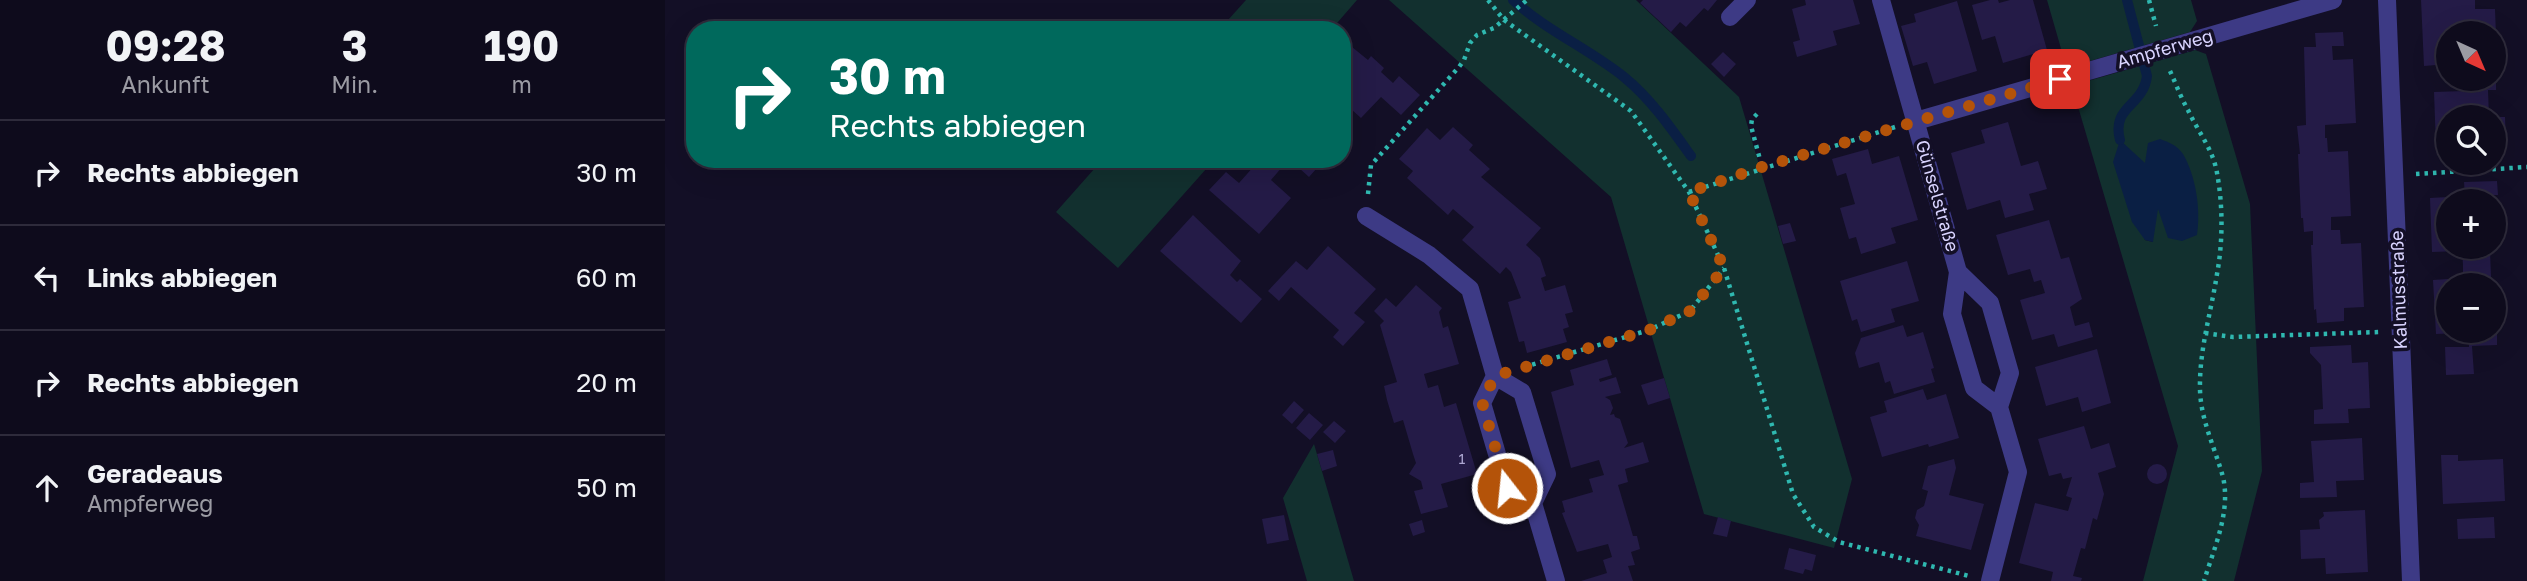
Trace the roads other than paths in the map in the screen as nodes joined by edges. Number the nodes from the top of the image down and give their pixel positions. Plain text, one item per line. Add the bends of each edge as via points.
1 (1747, 0) edge
2 (1881, 0) edge
3 (2333, 0) edge
4 (2387, 0) edge
5 (1730, 17) dead end
6 (1916, 121) junction
7 (1366, 216) road end
8 (1958, 272) junction
9 (1495, 376) junction
10 (1999, 407) junction
11 (1533, 503) junction
12 (1556, 581) edge
13 (1990, 581) edge
14 (2411, 581) edge

1 - 5 street
2 - 6 street, Günselstraße
3 - 6 street, Ampferweg via 2159,57 2133,58
4 - 14 street, Kalmusstraße
6 - 8 street, Günselstraße
7 - 9 street via 1429,254 1470,289
8 - 10 street, Günselstraße via 1952,314 1974,388
8 - 10 street, Günselstraße via 1990,303 2010,373
9 - 11 street via 1482,402 1507,488
9 - 11 street via 1522,392 1547,474
10 - 13 street via 2018,472
11 - 12 street

